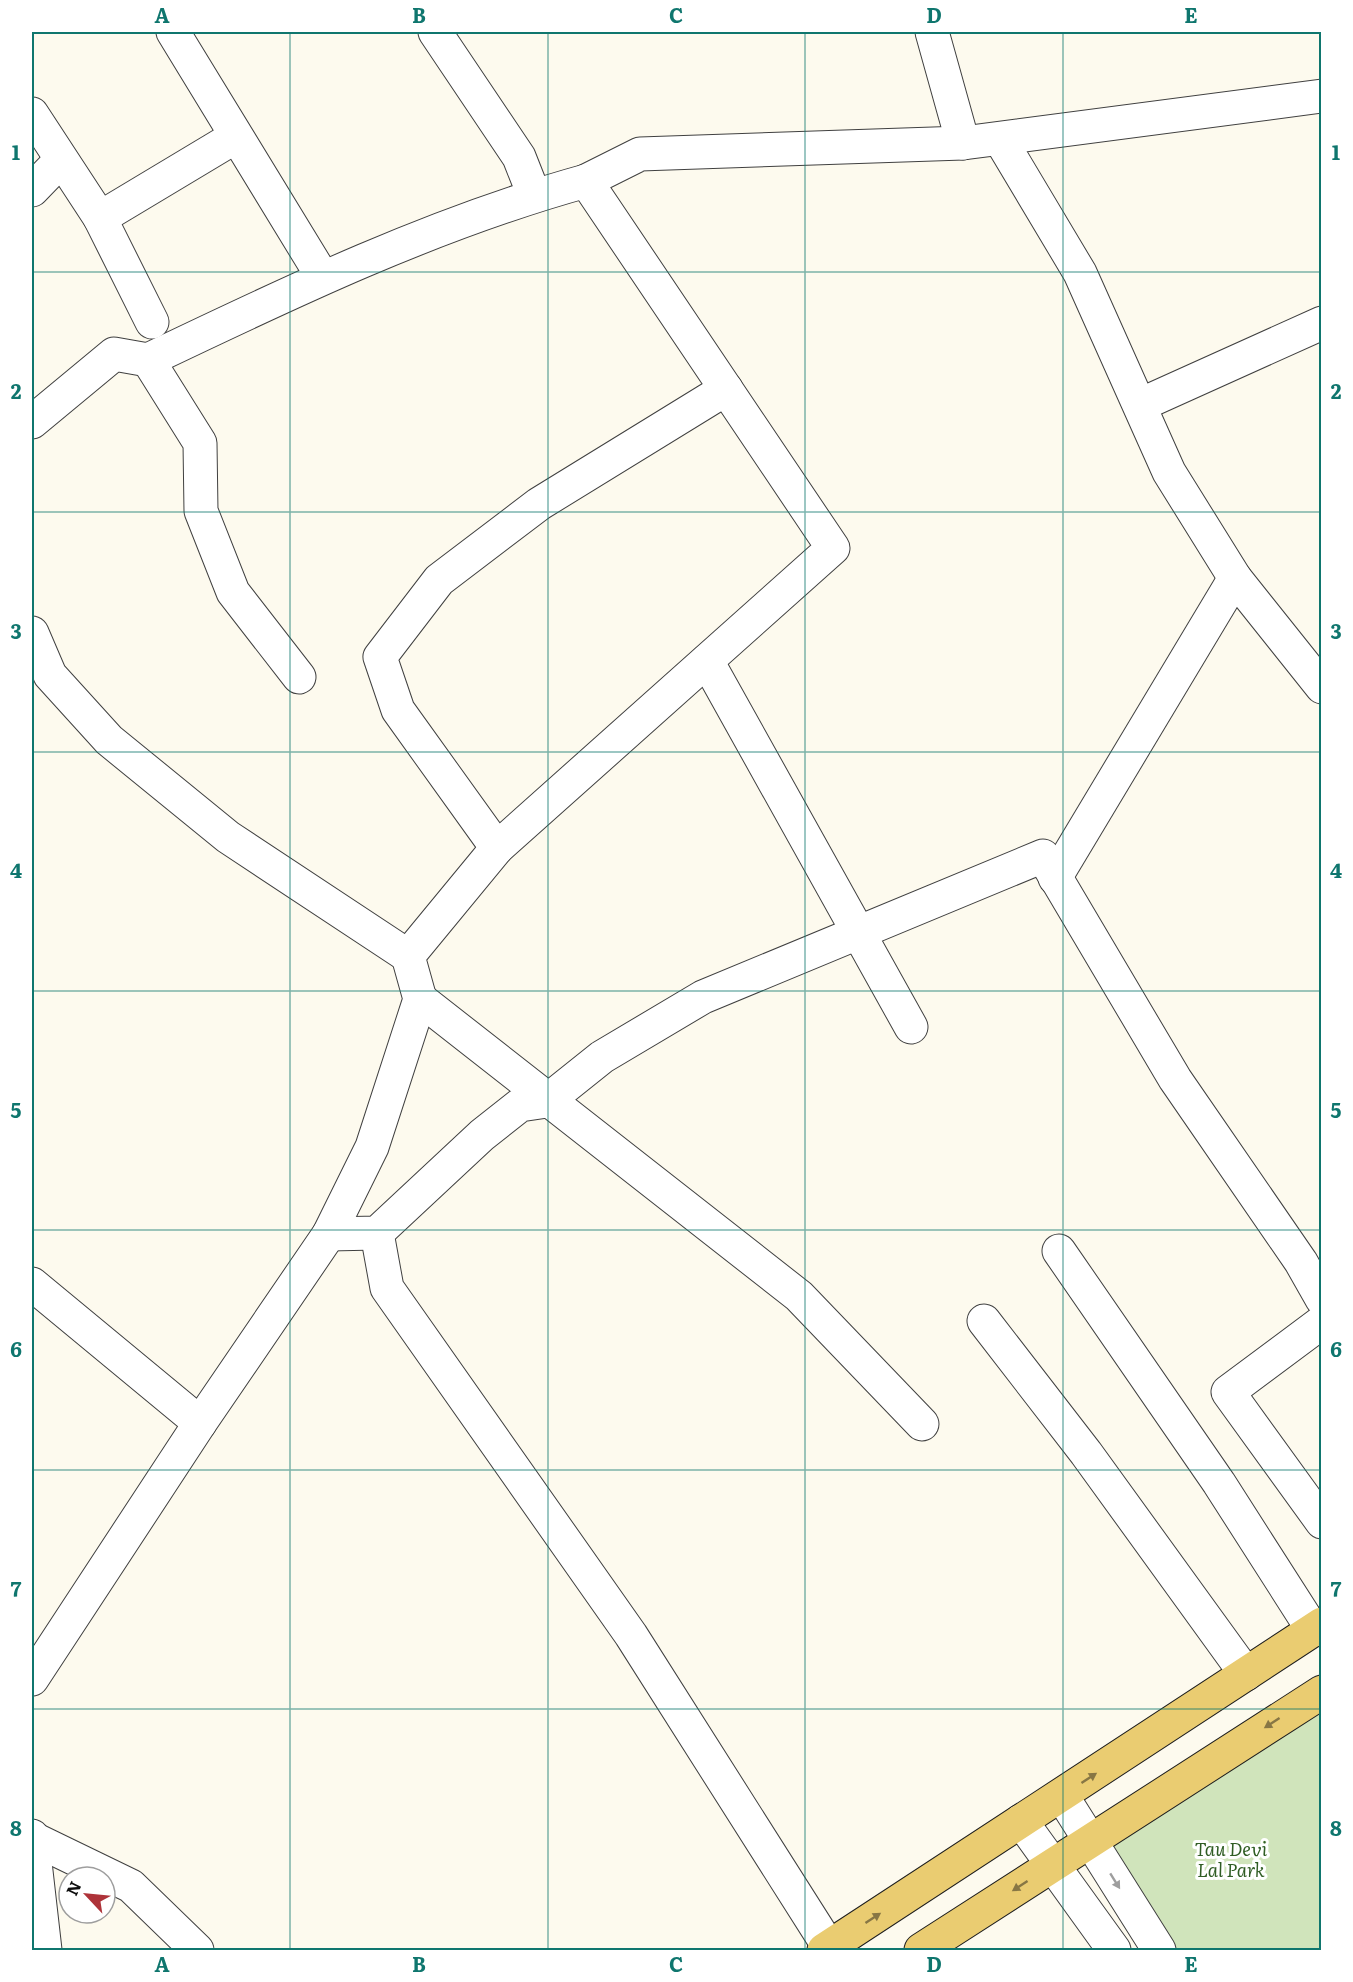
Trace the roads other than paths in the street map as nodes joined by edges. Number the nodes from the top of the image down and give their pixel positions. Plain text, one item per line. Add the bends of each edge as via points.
1 (173, 32) edge
2 (435, 32) edge
3 (932, 32) edge
4 (1322, 96) edge
5 (32, 114) edge
6 (235, 137) junction
7 (1000, 139) junction
8 (963, 143) junction
9 (61, 160) junction
10 (586, 181) junction
11 (32, 190) edge
12 (534, 195) junction
13 (100, 218) junction
14 (322, 276) junction
15 (152, 322) dead end
16 (1322, 323) edge
17 (148, 360) junction
18 (726, 389) junction
19 (1140, 405) junction
20 (32, 422) edge
21 (1235, 578) junction
22 (32, 633) edge
23 (707, 661) junction
24 (299, 677) dead end
25 (1322, 687) edge
26 (497, 848) junction
27 (1055, 878) junction
28 (860, 932) junction
29 (408, 956) junction
30 (420, 999) junction
31 (911, 1027) dead end
32 (547, 1101) junction
33 (377, 1233) junction
34 (329, 1234) junction
35 (1059, 1251) dead end
36 (32, 1284) edge
37 (1322, 1299) edge
38 (984, 1321) dead end
39 (1322, 1322) edge
40 (200, 1423) junction
41 (922, 1424) dead end
42 (1322, 1522) edge
43 (1317, 1627) edge
44 (1246, 1674) junction
45 (32, 1679) edge
46 (1322, 1692) edge
47 (1062, 1796) junction
48 (1022, 1821) junction
49 (32, 1837) edge
50 (1090, 1841) junction
51 (1053, 1865) junction
52 (827, 1949) edge
53 (45, 1950) edge
54 (197, 1950) edge
55 (921, 1950) edge
56 (1114, 1950) edge
57 (1159, 1950) edge

1 - 6 street
2 - 12 street via 519,157
3 - 8 street
4 - 7 street
5 - 9 street
6 - 13 street
6 - 14 street
7 - 8 street
7 - 19 street via 1080,273
8 - 10 street via 640,154
9 - 11 street
9 - 13 street
10 - 12 street
10 - 18 street
12 - 14 street
13 - 15 street
14 - 17 street
16 - 19 street
17 - 20 street via 114,354
17 - 24 street via 200,443 201,510 233,592
18 - 23 street via 833,548
18 - 26 street via 539,504 448,573 380,657 398,710
19 - 21 street via 1169,472
21 - 25 street
21 - 27 street
22 - 29 street via 50,675 109,740 228,837
23 - 26 street
23 - 28 street
26 - 29 street
27 - 28 street via 1043,856
27 - 37 street via 1175,1079 1301,1262
28 - 31 street
28 - 32 street via 704,997 603,1057
29 - 30 street
30 - 32 street
30 - 34 street via 372,1147
32 - 33 street via 520,1105
32 - 41 street via 799,1296
33 - 34 street
33 - 52 street via 387,1288 631,1635
34 - 40 street
35 - 43 street
36 - 40 street
38 - 44 street via 1086,1453
39 - 42 street via 1228,1392
40 - 45 street
43 - 44 main road
47 -> 44 main road
46 -> 50 main road
47 - 48 main road
47 - 50 street
48 - 51 street
52 -> 48 main road
49 - 53 street
49 - 54 street via 131,1886
50 - 51 main road
50 -> 57 street
51 -> 55 main road
51 - 56 street

